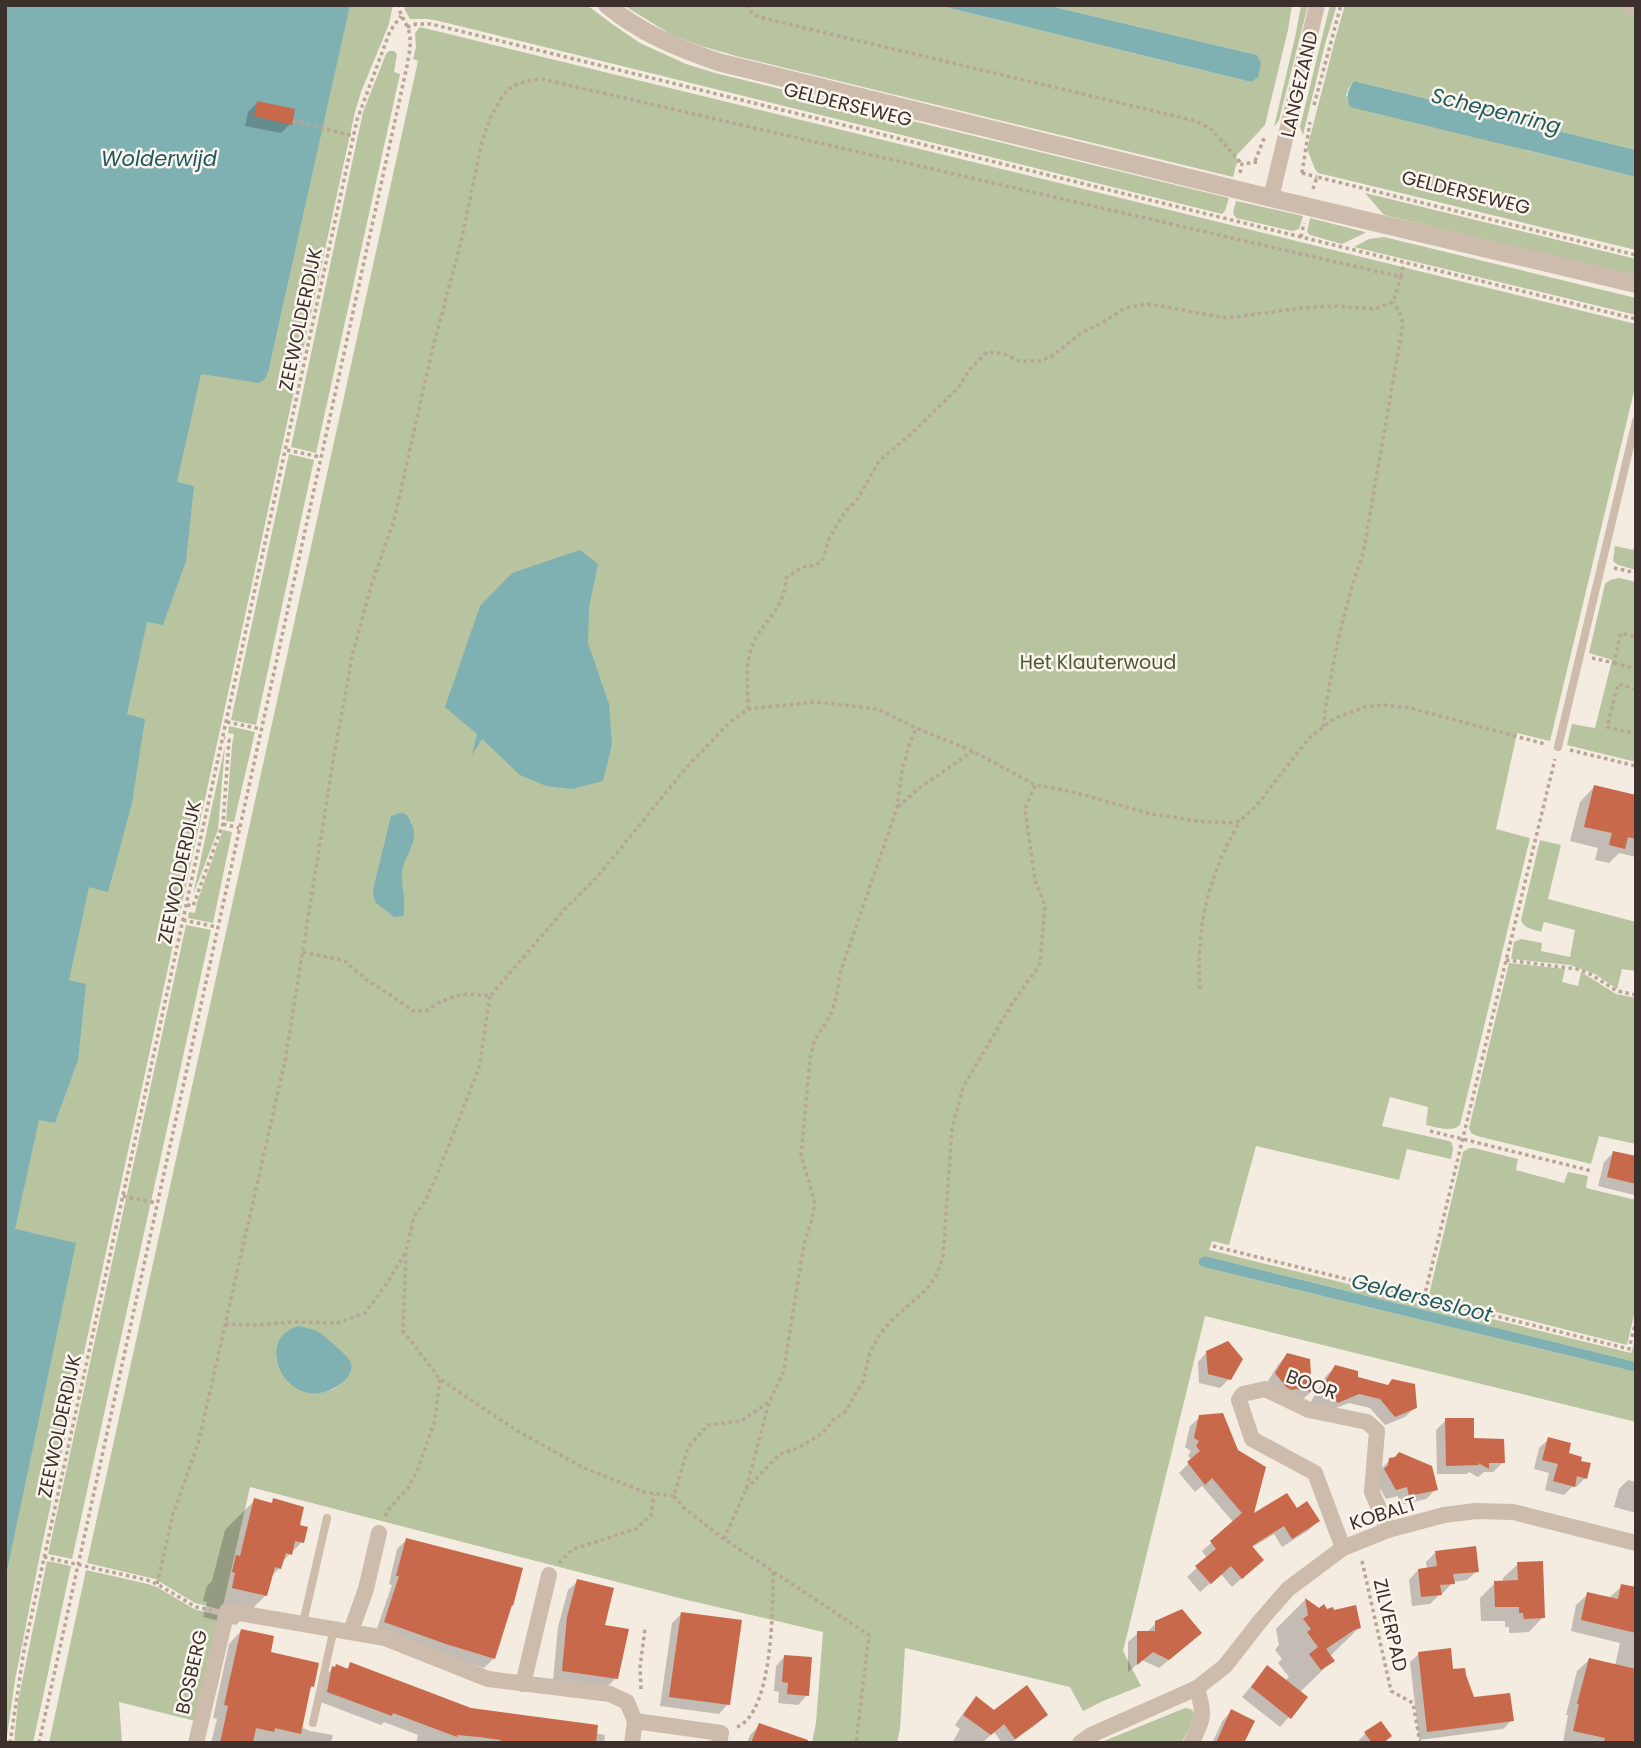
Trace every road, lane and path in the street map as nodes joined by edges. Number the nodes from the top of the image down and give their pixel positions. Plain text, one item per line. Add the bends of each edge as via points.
1 (399, 5) edge
2 (607, 5) edge
3 (746, 5) edge
4 (1317, 5) edge
5 (1340, 5) edge
6 (1625, 5) edge
7 (1636, 13) edge
8 (401, 16) junction
9 (407, 27) junction
10 (1313, 110) dead end
11 (293, 121) dead end
12 (1310, 122) dead end
13 (354, 136) junction
14 (1242, 164) dead end
15 (1302, 173) dead end
16 (1271, 198) junction
17 (1309, 206) junction
18 (1301, 237) junction
19 (1636, 255) edge
20 (1404, 263) junction
21 (1401, 277) junction
22 (1636, 284) edge
23 (1393, 302) junction
24 (1636, 319) edge
25 (1636, 421) edge
26 (287, 450) junction
27 (320, 457) junction
28 (1600, 565) junction
29 (1636, 573) edge
30 (1636, 637) edge
31 (1579, 654) junction
32 (1614, 663) junction
33 (1636, 669) edge
34 (1636, 689) edge
35 (748, 709) junction
36 (227, 722) junction
37 (1323, 727) junction
38 (916, 728) junction
39 (261, 729) junction
40 (1636, 734) edge
41 (223, 738) junction
42 (1558, 747) junction
43 (973, 751) junction
44 (1636, 766) edge
45 (1035, 785) junction
46 (897, 808) junction
47 (1240, 821) junction
48 (223, 824) junction
49 (239, 828) junction
50 (187, 905) junction
51 (183, 920) junction
52 (217, 927) junction
53 (302, 951) junction
54 (1506, 960) junction
55 (1200, 989) dead end
56 (1636, 995) edge
57 (490, 996) junction
58 (1430, 1131) dead end
59 (1463, 1138) junction
60 (1592, 1171) dead end
61 (123, 1196) junction
62 (156, 1203) junction
63 (1213, 1246) dead end
64 (406, 1251) junction
65 (1424, 1298) junction
66 (1636, 1321) edge
67 (225, 1324) junction
68 (440, 1379) junction
69 (769, 1402) junction
70 (747, 1489) junction
71 (654, 1494) junction
72 (674, 1496) junction
73 (327, 1518) dead end
74 (1388, 1530) junction
75 (379, 1533) joint
76 (724, 1539) junction
77 (1636, 1544) edge
78 (1350, 1545) junction
79 (44, 1558) junction
80 (78, 1564) junction
81 (772, 1572) junction
82 (549, 1574) joint
83 (158, 1584) junction
84 (227, 1611) junction
85 (303, 1623) junction
86 (645, 1629) dead end
87 (343, 1630) junction
88 (523, 1684) junction
89 (1197, 1688) junction
90 (635, 1721) junction
91 (313, 1723) dead end
92 (720, 1738) edge
93 (10, 1743) edge
94 (39, 1743) edge
95 (196, 1743) edge
96 (632, 1743) edge
97 (856, 1743) edge
98 (1080, 1743) edge
99 (1191, 1743) edge
100 (1420, 1743) edge

1 - 8 path
2 - 16 street, GELDERSEWEG via 648,34 718,62
3 - 14 path via 759,17 1196,121 1211,130
4 - 16 street, LANGEZAND
5 - 10 path, LANGEZAND
6 - 7 lane
8 - 9 path
8 - 13 path, ZEEWOLDERDIJK via 390,31
9 - 18 path, GELDERSEWEG via 431,24
9 - 27 path via 407,66
11 - 13 path
12 - 15 path, LANGEZAND
13 - 26 path, ZEEWOLDERDIJK
16 - 17 street, GELDERSEWEG
17 - 18 path, GELDERSEWEG
17 - 19 path, GELDERSEWEG via 1317,177
17 - 22 street, GELDERSEWEG
18 - 20 path, GELDERSEWEG
20 - 21 path
20 - 24 path, GELDERSEWEG
21 - 23 path
21 - 53 path via 542,79 512,86 489,118 482,141 394,520 353,652
23 - 35 path via 1374,309 1301,308 1227,318 1148,304 1125,308 1040,361 1019,361 987,352 958,388 879,461 829,539 822,561 786,578 781,603 750,652
23 - 37 path via 1403,324 1401,337 1363,554 1336,645
25 - 28 lane
26 - 27 path
26 - 36 path, ZEEWOLDERDIJK
27 - 39 path
28 - 29 path
28 - 31 lane
30 - 32 path via 1621,633
31 - 32 path
31 - 42 lane
32 - 33 path
34 - 40 path via 1618,684 1607,727
35 - 38 path via 815,702 878,709
35 - 57 path via 686,768 598,876
36 - 39 path
36 - 41 path, ZEEWOLDERDIJK
37 - 42 path via 1365,707 1384,705
37 - 47 path
38 - 43 path
38 - 46 path via 902,771
39 - 49 path
41 - 48 path via 229,740
41 - 50 path, ZEEWOLDERDIJK
42 - 44 path
42 - 54 path
43 - 45 path
43 - 46 path
45 - 47 path via 1151,814 1208,822
45 - 70 path via 1025,809 1035,880 1045,906 1040,964 963,1087 952,1129 943,1256 937,1274 880,1334 863,1382 844,1413 823,1433 780,1454
46 - 69 path via 840,973 831,1015 814,1041 810,1059 802,1155 815,1203 783,1374
47 - 55 path via 1219,861 1205,903
48 - 49 path
48 - 50 path via 193,906
49 - 52 path
50 - 51 path, ZEEWOLDERDIJK
51 - 52 path
51 - 61 path, ZEEWOLDERDIJK
52 - 62 path
53 - 57 path via 345,961 412,1011 426,1011 455,996
53 - 67 path via 285,1061
54 - 56 path via 1577,968 1617,991
54 - 59 path
57 - 64 path via 479,1068 437,1175 414,1217
58 - 59 path
59 - 60 path
59 - 65 path
61 - 62 path
61 - 79 path, ZEEWOLDERDIJK
62 - 80 path
63 - 65 path
64 - 67 path via 365,1313 337,1323
64 - 68 path via 403,1331
65 - 66 path via 1629,1349
67 - 83 path via 198,1444 173,1514
68 - 71 path via 582,1467
68 - 75 path via 435,1420 417,1471 388,1510
69 - 70 path
69 - 72 path via 741,1421 708,1425 688,1447
70 - 76 path
71 - 72 path
71 - 82 path via 651,1515 636,1529 573,1549
72 - 76 path
73 - 85 lane
74 - 77 street, KOBALT via 1444,1515 1513,1512
74 - 78 street, KOBALT
74 - 78 street, BOOR via 1373,1492 1377,1431 1367,1422 1309,1410 1265,1389 1242,1394 1239,1400 1252,1438 1314,1474
75 - 87 street via 366,1589
76 - 81 path
78 - 89 street, KOBALT via 1288,1589 1225,1666
78 - 100 path, ZILVERPAD via 1391,1691 1413,1703
79 - 80 path
79 - 93 path, ZEEWOLDERDIJK
80 - 83 path
80 - 94 path
81 - 92 path via 772,1630 756,1707 745,1723
81 - 97 path via 869,1635
82 - 88 street
83 - 84 path via 196,1607
84 - 85 street, BOSBERG
84 - 95 street, BOSBERG
85 - 87 street, BOSBERG
86 - 90 path via 641,1704
87 - 88 street, BOSBERG via 385,1638 488,1679
87 - 91 lane
88 - 90 street, BOSBERG via 610,1694 627,1702
89 - 98 street, KOBALT
89 - 99 street via 1203,1711
90 - 92 street
90 - 96 street

